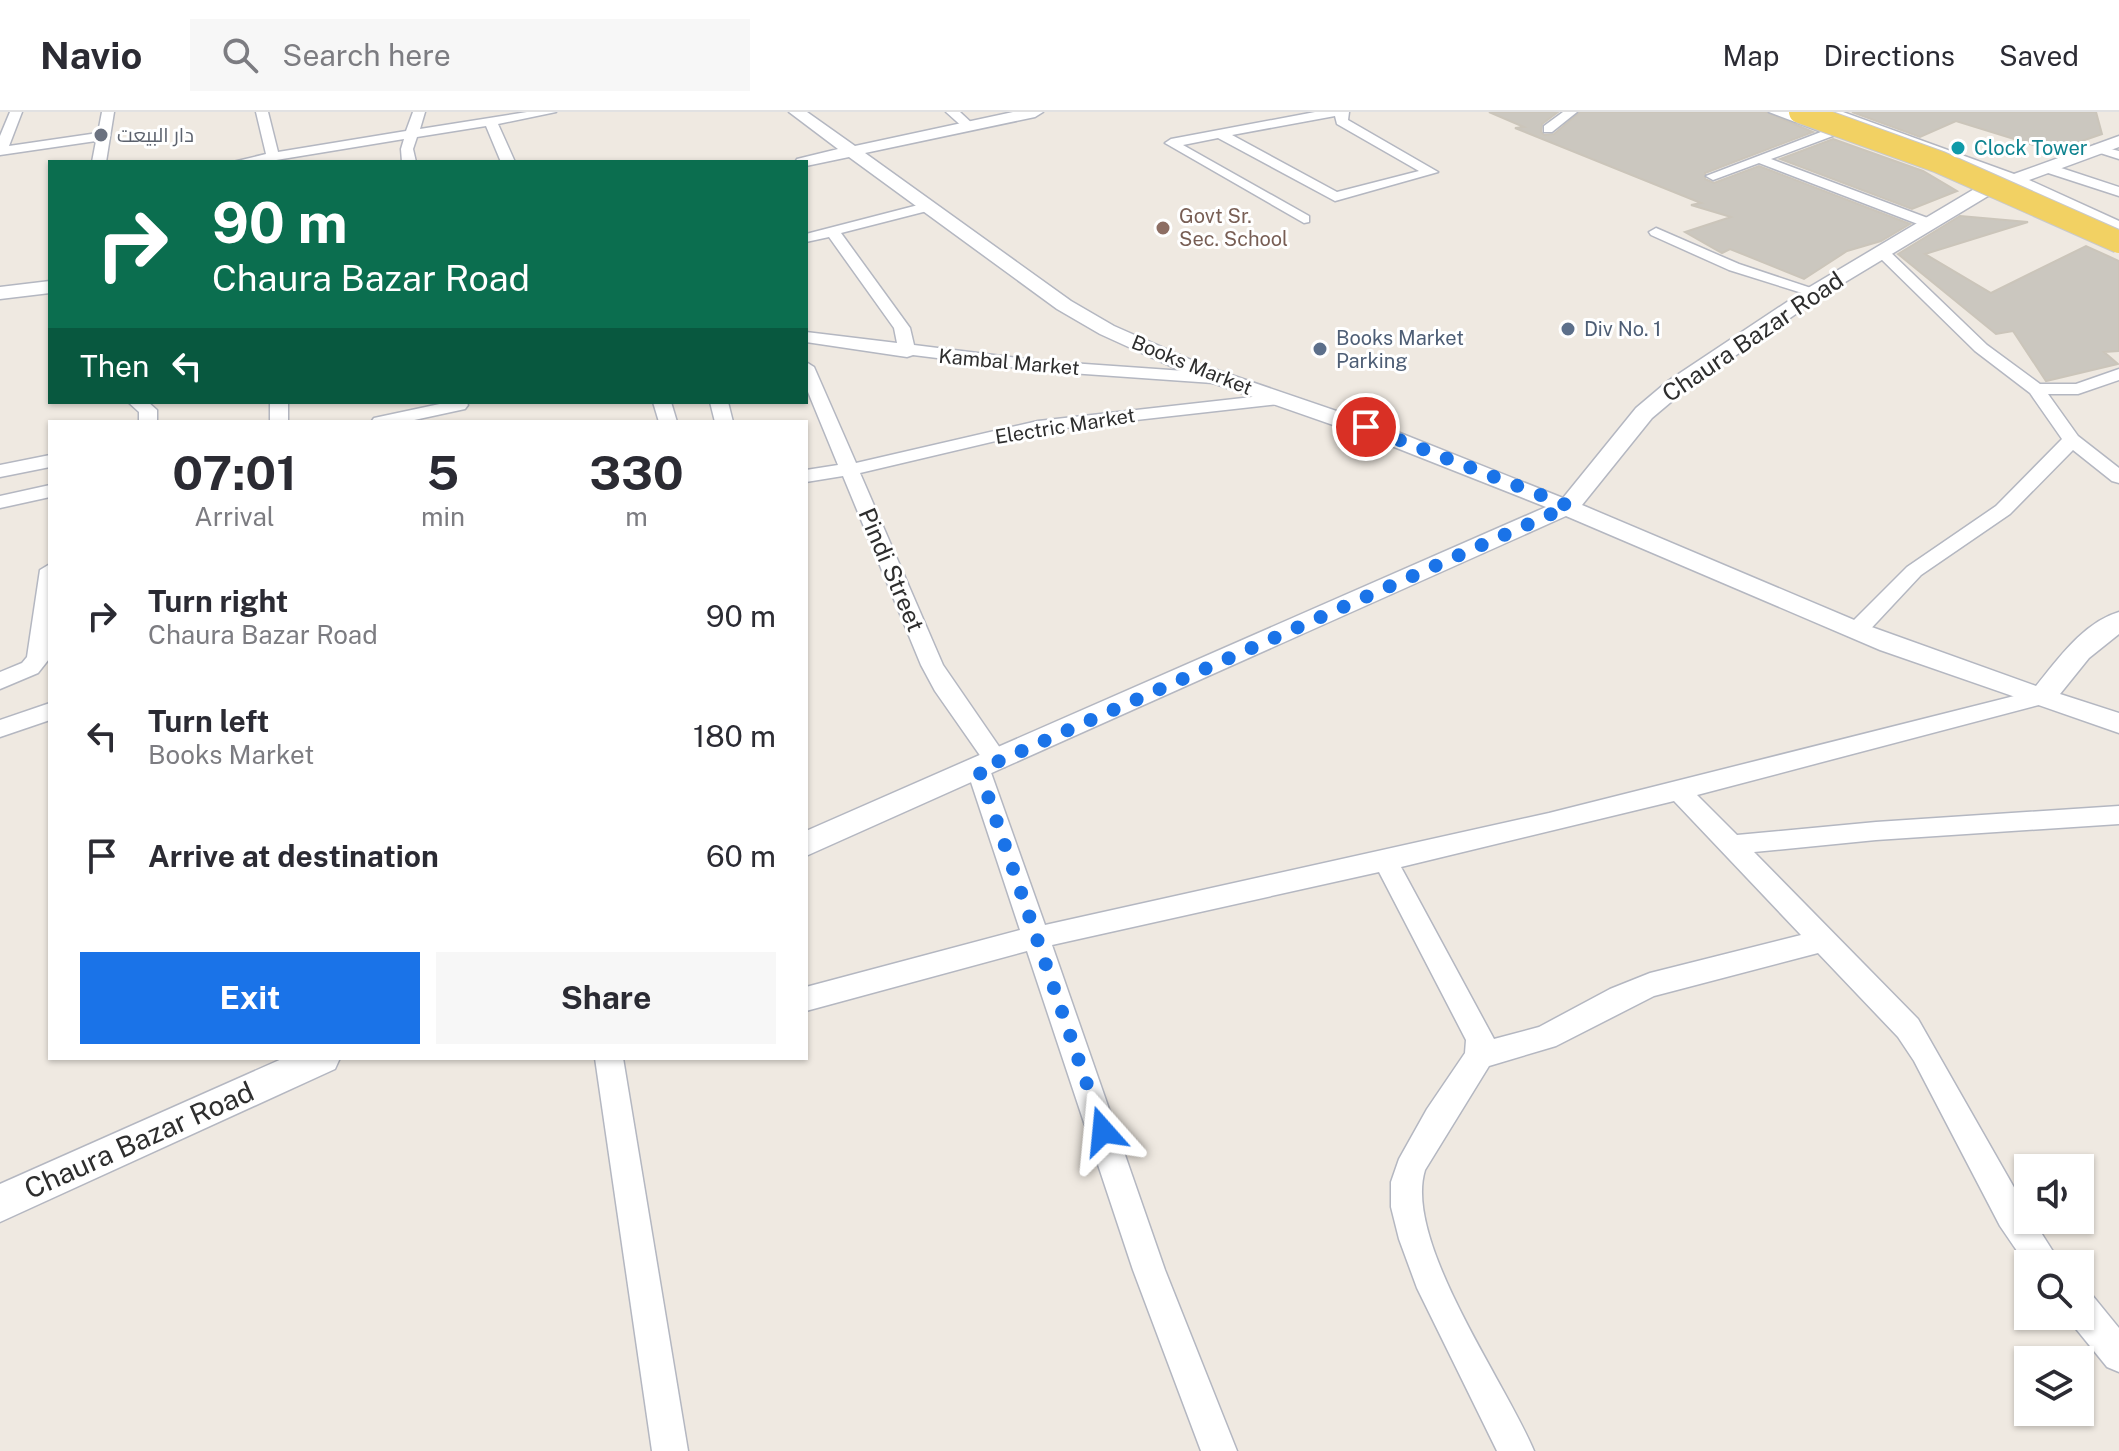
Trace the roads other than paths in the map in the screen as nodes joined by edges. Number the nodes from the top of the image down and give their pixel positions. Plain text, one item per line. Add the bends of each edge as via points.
1 (108, 112) edge
2 (262, 112) edge
3 (419, 112) edge
4 (550, 112) edge
5 (797, 112) edge
6 (952, 112) edge
7 (1035, 112) edge
8 (1335, 112) edge
9 (1343, 112) edge
10 (1571, 112) edge
11 (1777, 112) edge
12 (1800, 112) edge
13 (1819, 112) edge
14 (1829, 112) edge
15 (15, 113) edge
16 (0, 115) edge
17 (491, 123) junction
18 (969, 126) junction
19 (1548, 129) dead end
20 (1834, 131) junction
21 (1220, 134) junction
22 (104, 136) junction
23 (411, 136) junction
24 (2119, 141) edge
25 (2099, 148) junction
26 (0, 151) edge
27 (854, 151) junction
28 (2119, 155) edge
29 (267, 159) edge
30 (1760, 159) junction
31 (99, 160) edge
32 (409, 160) edge
33 (507, 160) edge
34 (808, 161) edge
35 (2047, 168) junction
36 (1713, 176) dead end
37 (2014, 180) junction
38 (1982, 192) junction
39 (2119, 192) edge
40 (926, 207) junction
41 (1304, 219) dead end
42 (1928, 223) junction
43 (2119, 230) edge
44 (832, 231) junction
45 (1656, 232) dead end
46 (808, 237) edge
47 (2119, 242) edge
48 (1881, 251) junction
49 (2119, 254) edge
50 (48, 287) edge
51 (1815, 292) junction
52 (0, 293) edge
53 (808, 337) edge
54 (907, 352) junction
55 (808, 372) edge
56 (2119, 374) edge
57 (1213, 378) junction
58 (2036, 389) junction
59 (1279, 399) junction
60 (140, 404) edge
61 (460, 410) edge
62 (148, 420) edge
63 (393, 420) edge
64 (2072, 440) junction
65 (48, 461) edge
66 (849, 470) junction
67 (0, 471) edge
68 (808, 476) edge
69 (2119, 477) edge
70 (48, 491) edge
71 (0, 502) edge
72 (1569, 506) junction
73 (48, 585) edge
74 (2119, 621) edge
75 (1856, 631) junction
76 (0, 681) edge
77 (2042, 697) junction
78 (48, 712) edge
79 (2119, 723) edge
80 (0, 729) edge
81 (988, 765) junction
82 (1679, 791) junction
83 (2119, 815) edge
84 (808, 843) edge
85 (1732, 845) junction
86 (1385, 860) junction
87 (1038, 936) junction
88 (1825, 940) junction
89 (808, 998) edge
90 (1479, 1056) junction
91 (318, 1060) edge
92 (616, 1060) edge
93 (0, 1203) edge
94 (2035, 1250) edge
95 (2094, 1324) edge
96 (2119, 1355) edge
97 (670, 1451) edge
98 (1219, 1451) edge
99 (1516, 1451) edge

1 - 22 street
2 - 29 street
3 - 23 street
4 - 17 street
5 - 27 street, Books Market
6 - 18 street
7 - 18 street
8 - 21 street
9 - 21 street via 1341,121 1431,172 1335,197
10 - 19 street
11 - 20 street
12 - 47 main road, bridge via 1939,162
13 - 43 main road, bridge
14 - 37 street
15 - 16 street
15 - 26 street
17 - 23 street
17 - 33 street
18 - 27 street
20 - 30 street
20 - 38 street
21 - 41 street via 1171,143
22 - 26 street
22 - 31 street
23 - 29 street
23 - 32 street
24 - 25 street, Chaura Bazar Road
25 - 28 street
25 - 35 street, Chaura Bazar Road
27 - 34 street
27 - 40 street, Books Market
30 - 36 street
30 - 42 street
35 - 37 street, Chaura Bazar Road
35 - 39 street
37 - 38 street, Chaura Bazar Road
37 - 43 street
38 - 42 street, Chaura Bazar Road
38 - 49 street
40 - 44 street
40 - 57 street, Books Market via 1083,317
42 - 48 street, Chaura Bazar Road
44 - 46 street
44 - 54 street via 902,328
45 - 51 street via 1734,267
48 - 51 street, Chaura Bazar Road
48 - 58 street via 1981,348
50 - 52 street
51 - 72 street, Chaura Bazar Road via 1644,413
53 - 54 street, Kambal Market
54 - 57 street, Kambal Market
55 - 66 street, Pindi Street
56 - 58 street via 2078,389
57 - 59 street, Books Market
58 - 64 street
59 - 66 street, Electric Market via 1027,428
59 - 72 street, Books Market
60 - 62 street via 148,410
61 - 63 street
64 - 69 street
64 - 75 street via 2015,500 1914,571
65 - 67 street
66 - 68 street, Electric Market
66 - 81 street, Pindi Street via 932,665
70 - 71 street
72 - 75 street, Books Market
72 - 81 street, Chaura Bazar Road
73 - 76 street via 38,659
74 - 77 street via 2079,652
75 - 77 street, Books Market
77 - 79 street, Books Market
77 - 82 street
78 - 80 street
81 - 84 street, Chaura Bazar Road
81 - 87 street, Pindi Street
82 - 85 street
82 - 86 street
83 - 85 street
85 - 88 street
86 - 87 street
86 - 90 street via 1472,1019 1480,1039
87 - 89 street
87 - 98 street, Pindi Street via 1149,1270
88 - 90 street via 1650,985 1546,1037
88 - 94 street via 1887,1004 1924,1052 2011,1215
90 - 99 street via 1414,1161 1405,1184 1408,1220 1424,1266
91 - 93 street, Chaura Bazar Road
92 - 97 street
95 - 96 street

